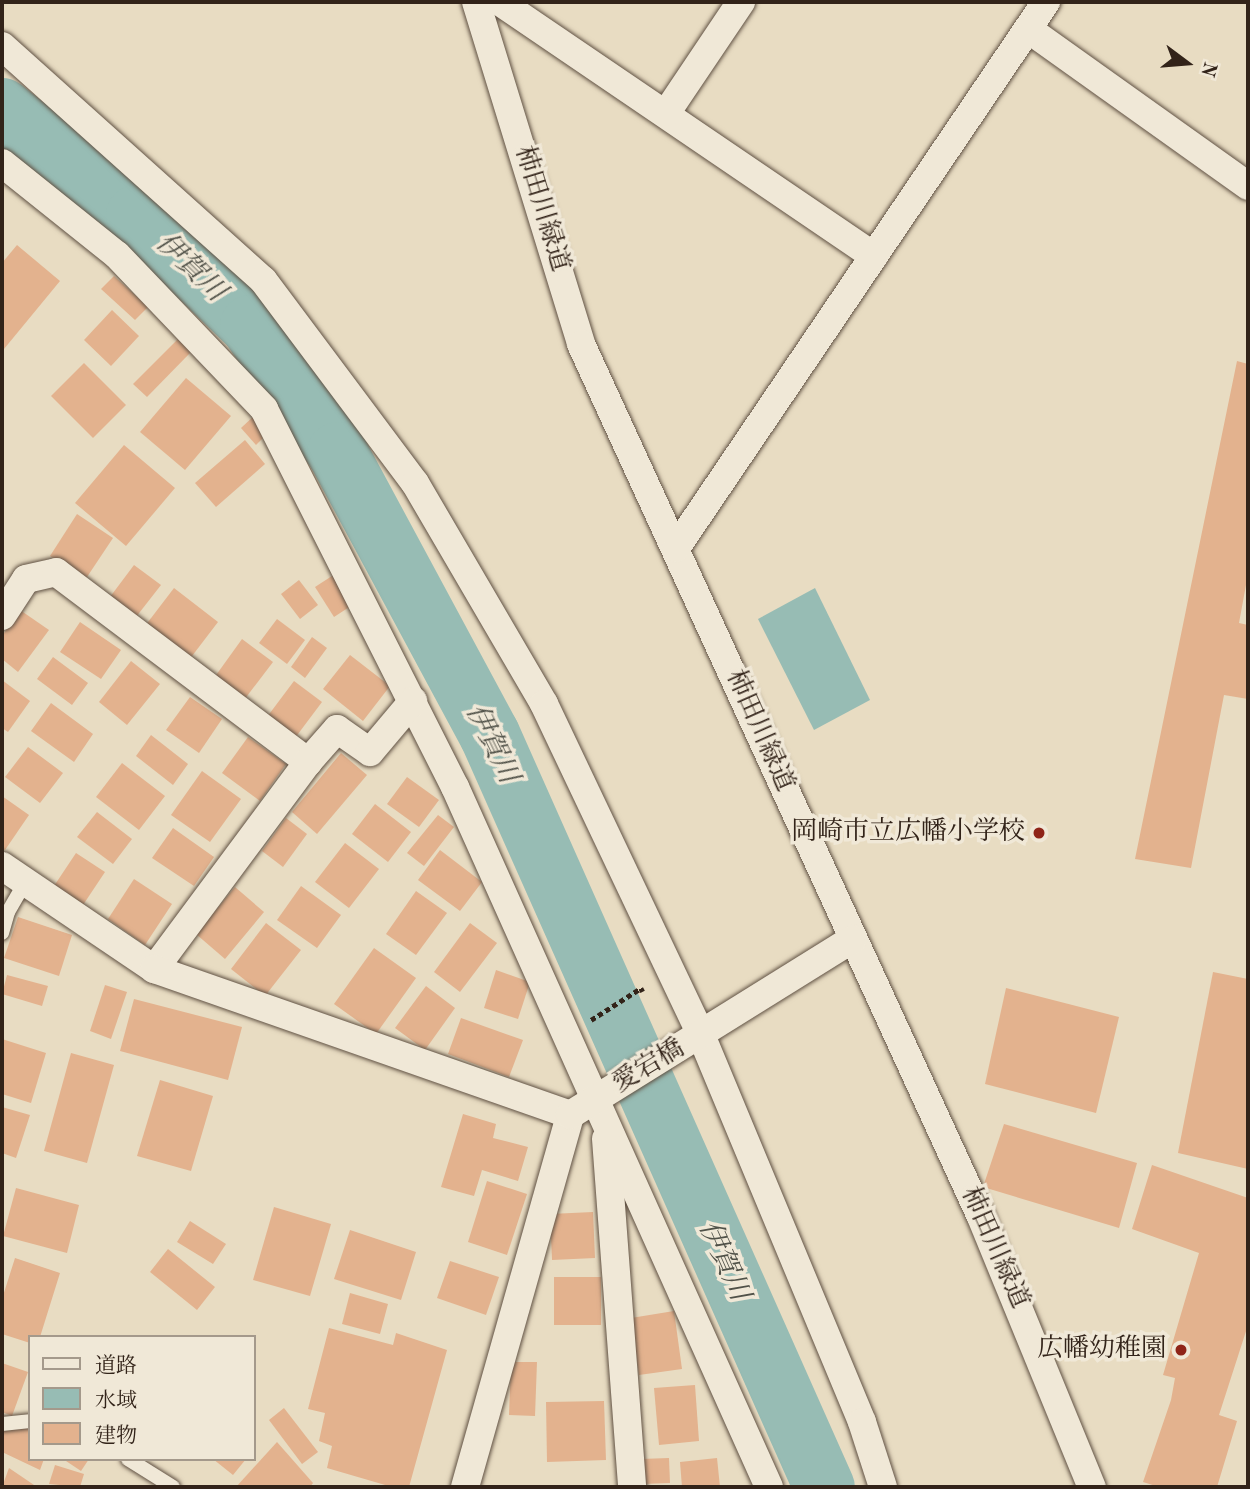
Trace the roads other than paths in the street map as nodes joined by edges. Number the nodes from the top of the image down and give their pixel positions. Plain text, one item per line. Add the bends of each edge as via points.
1 (476, 2) edge
2 (500, 2) edge
3 (741, 2) edge
4 (1046, 2) edge
5 (1028, 29) junction
6 (2, 47) edge
7 (667, 112) junction
8 (2, 163) edge
9 (1248, 186) edge
10 (874, 256) junction
11 (676, 548) junction
12 (2, 615) edge
13 (412, 701) junction
14 (309, 762) junction
15 (2, 866) edge
16 (26, 881) junction
17 (2, 933) edge
18 (853, 939) junction
19 (154, 968) junction
20 (701, 1035) junction
21 (601, 1108) junction
22 (570, 1115) junction
23 (28, 1421) edge
24 (2, 1424) edge
25 (131, 1461) edge
26 (173, 1487) edge
27 (464, 1487) edge
28 (632, 1487) edge
29 (769, 1487) edge
30 (883, 1487) edge
31 (1092, 1487) edge

1 - 11 street, 柿田川緑道 via 581,344
2 - 7 street
3 - 7 street
4 - 5 street
5 - 9 street
5 - 10 street
6 - 20 street via 263,280 415,483 544,704
7 - 10 street
8 - 13 street via 117,254 264,409
10 - 11 street
11 - 18 street, 柿田川緑道
12 - 14 street via 26,579 56,572
13 - 14 street via 370,752 337,729
13 - 21 street
14 - 19 street
15 - 16 street
16 - 17 lane
16 - 19 street
18 - 20 street, 愛宕橋
18 - 31 street, 柿田川緑道 via 981,1217
19 - 22 street
20 - 21 street, 愛宕橋
20 - 30 street via 862,1422
21 - 22 street, 愛宕橋
21 - 28 street
21 - 29 street
22 - 27 street
23 - 24 lane
25 - 26 lane

